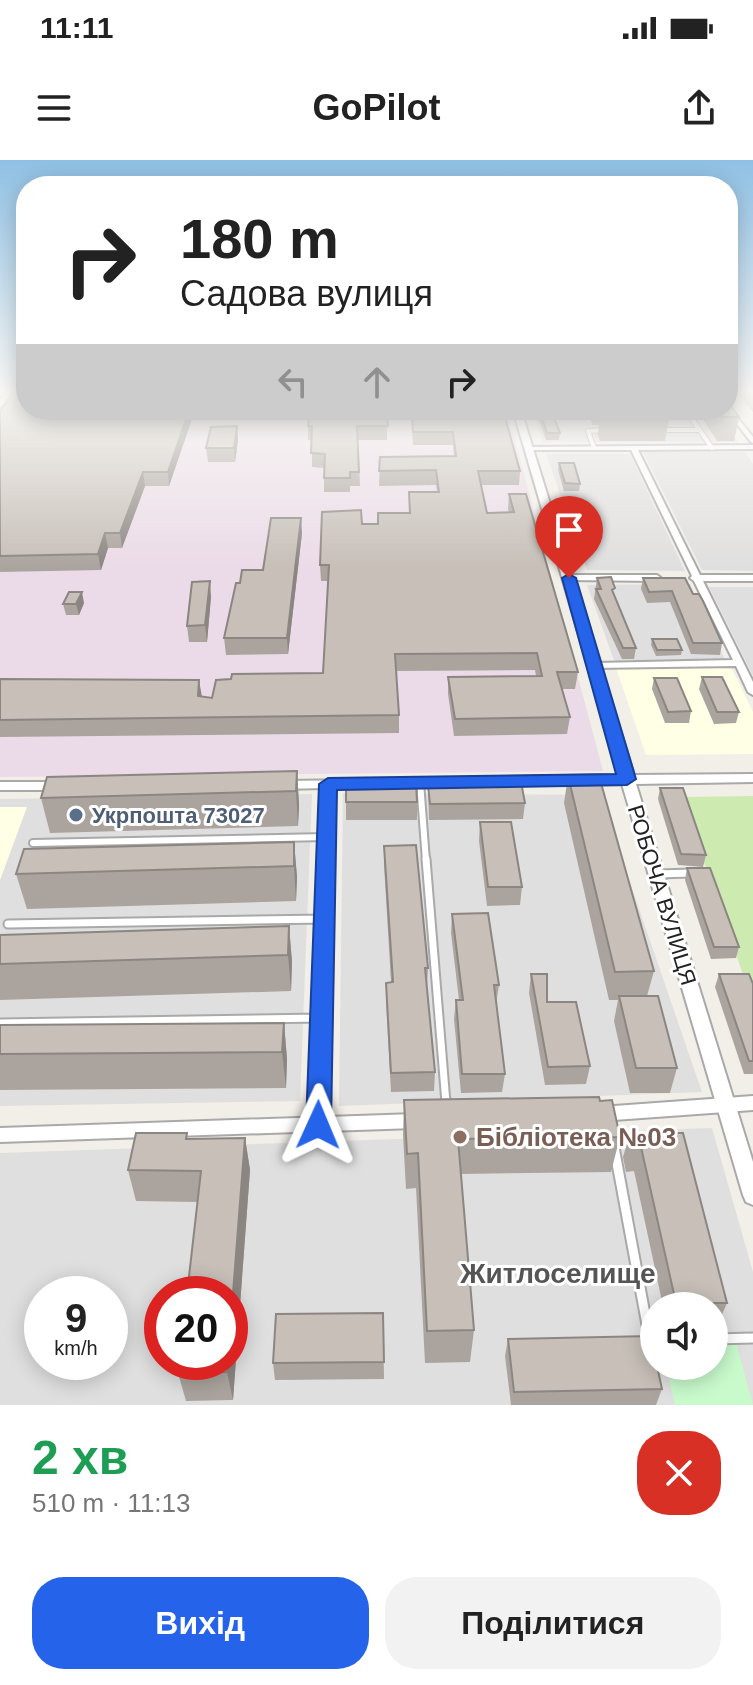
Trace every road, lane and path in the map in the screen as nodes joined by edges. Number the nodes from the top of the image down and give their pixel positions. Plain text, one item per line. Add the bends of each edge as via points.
1 (530, 451) edge
2 (636, 451) edge
3 (569, 578) junction
4 (669, 578) edge
5 (683, 578) edge
6 (698, 578) junction
7 (753, 578) edge
8 (739, 663) junction
9 (596, 666) junction
10 (753, 692) edge
11 (753, 778) edge
12 (627, 779) junction
13 (420, 782) junction
14 (328, 784) junction
15 (266, 785) edge
16 (0, 786) edge
17 (82, 786) edge
18 (326, 837) junction
19 (33, 843) dead end
20 (705, 873) edge
21 (655, 874) junction
22 (324, 919) junction
23 (8, 924) dead end
24 (321, 1018) junction
25 (0, 1023) edge
26 (753, 1103) edge
27 (726, 1104) junction
28 (608, 1114) junction
29 (579, 1115) edge
30 (440, 1120) joint
31 (318, 1125) junction
32 (0, 1135) edge
33 (753, 1195) edge
34 (643, 1292) edge
35 (753, 1338) edge
36 (728, 1339) edge
37 (634, 1341) edge
38 (640, 1341) edge

1 - 3 street, РОБОЧА ВУЛИЦЯ
2 - 6 street
3 - 4 street
3 - 9 street, РОБОЧА ВУЛИЦЯ
5 - 6 street
6 - 7 street
6 - 8 street
8 - 9 street
8 - 10 street
9 - 12 street, РОБОЧА ВУЛИЦЯ
11 - 12 street
12 - 13 street
12 - 21 street, РОБОЧА ВУЛИЦЯ
13 - 14 street
13 - 30 lane
14 - 15 street
14 - 18 lane
16 - 17 street
18 - 19 lane
18 - 22 lane
20 - 21 lane
21 - 27 street, РОБОЧА ВУЛИЦЯ
22 - 23 lane
22 - 24 lane
24 - 25 lane
24 - 31 lane
26 - 27 street
27 - 28 street
27 - 33 street, РОБОЧА ВУЛИЦЯ
28 - 29 street
28 - 34 lane
30 - 31 street
31 - 32 street
35 - 36 lane
37 - 38 lane

